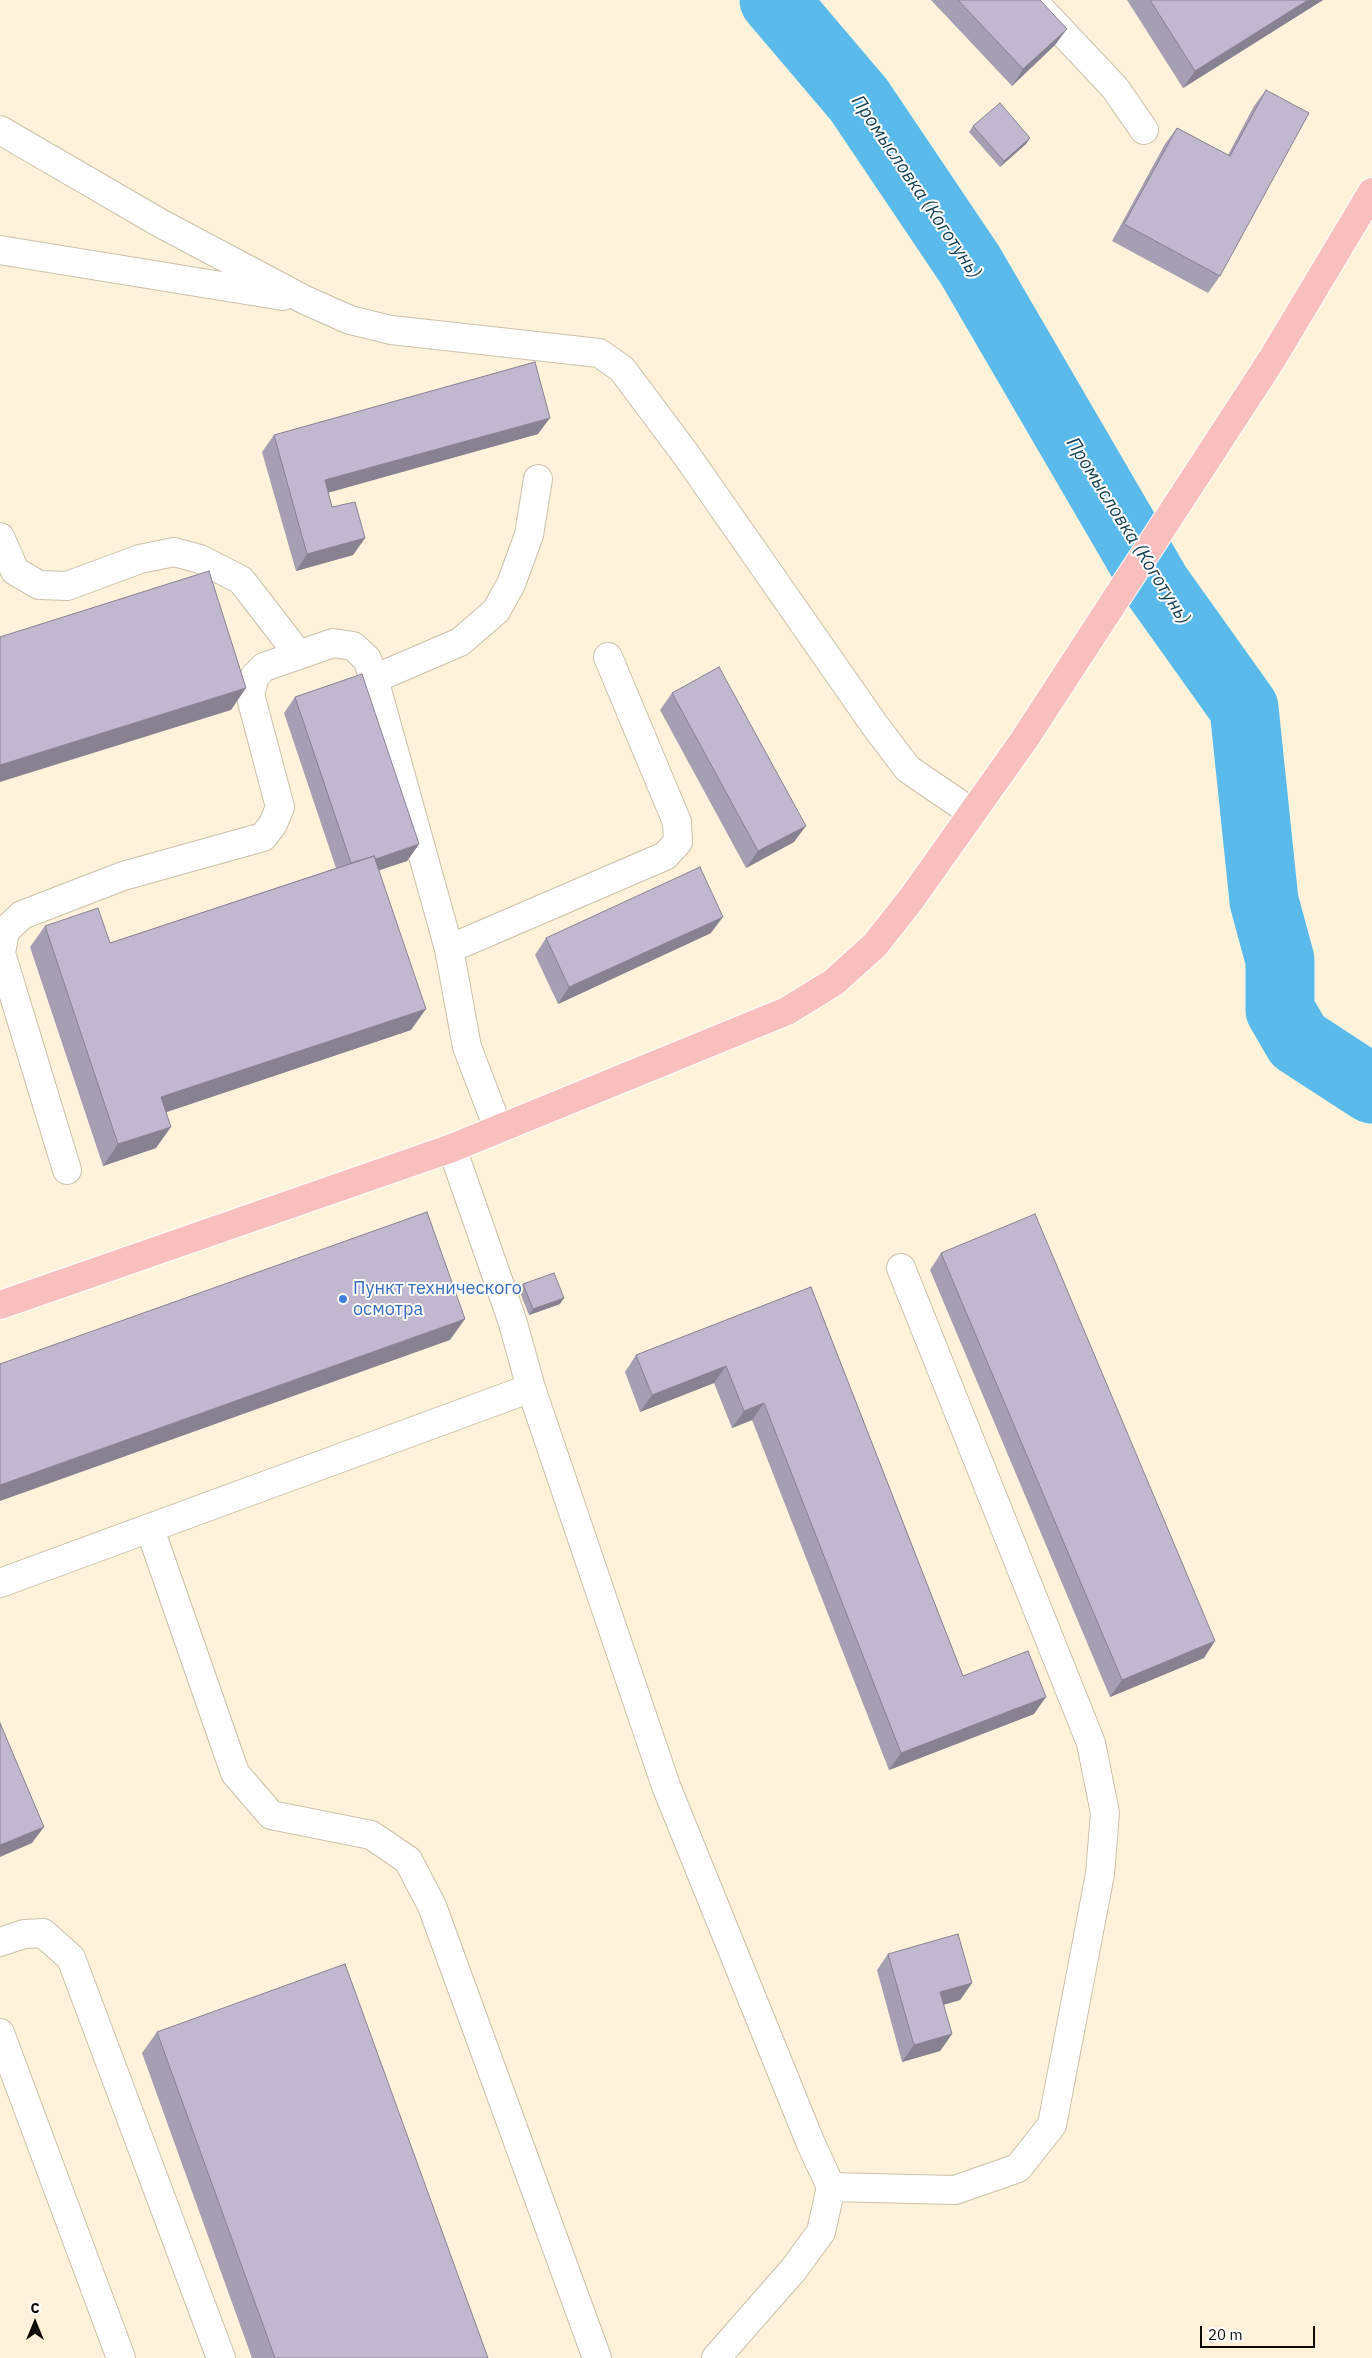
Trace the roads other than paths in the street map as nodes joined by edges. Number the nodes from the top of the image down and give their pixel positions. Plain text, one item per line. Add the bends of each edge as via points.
1 (1032, 0) edge
2 (0, 130) edge
3 (1144, 130) dead end
4 (1372, 192) edge
5 (0, 250) edge
6 (305, 300) junction
7 (538, 479) dead end
8 (0, 537) edge
9 (299, 655) junction
10 (608, 657) dead end
11 (374, 679) junction
12 (972, 812) junction
13 (449, 949) junction
14 (498, 1128) junction
15 (452, 1148) junction
16 (67, 1170) dead end
17 (901, 1268) dead end
18 (0, 1305) edge
19 (531, 1388) junction
20 (150, 1529) junction
21 (0, 1583) edge
22 (0, 1942) edge
23 (0, 2033) edge
24 (831, 2187) junction
25 (121, 2358) edge
26 (221, 2358) edge
27 (596, 2358) edge
28 (716, 2358) edge

1 - 3 street via 1115,88
2 - 6 street
4 - 12 main road via 1272,359 1024,740
5 - 6 street
6 - 12 street via 364,325 599,354 622,369 908,769
7 - 11 street via 528,535 511,584 496,611 460,642
8 - 9 street via 15,571 39,585 67,586 140,559 174,552 200,559 241,580
9 - 11 street via 334,643 353,646 367,659
9 - 16 street via 264,667 255,676 250,694 280,807 263,837 123,876 22,915 4,931 1,953
10 - 13 street via 677,822 678,842 665,856
11 - 13 street
12 - 14 main road via 875,945 834,982 787,1011
13 - 14 street via 467,1047
14 - 15 main road
15 - 18 main road
15 - 19 street via 512,1320
17 - 24 street via 1091,1743 1105,1813 1100,1874 1052,2125 1018,2168 956,2190
19 - 20 street
19 - 24 street via 666,1786
20 - 21 street
20 - 27 street via 235,1773 271,1815 371,1835 408,1860 432,1906
22 - 26 street via 24,1934 43,1933 71,1958
23 - 25 street
24 - 28 street via 821,2232 794,2269

